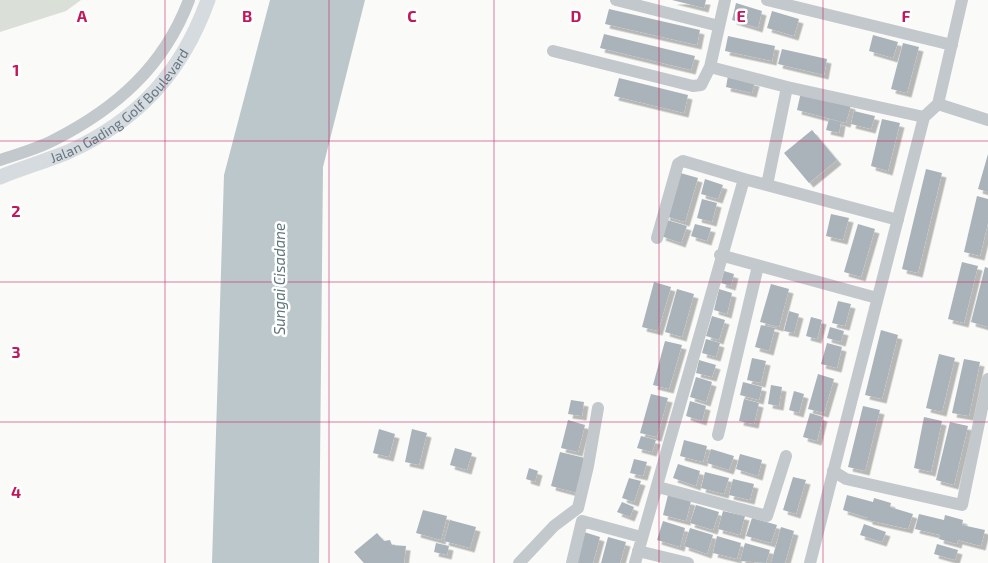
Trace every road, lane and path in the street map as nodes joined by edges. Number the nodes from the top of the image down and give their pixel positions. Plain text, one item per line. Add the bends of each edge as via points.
1 (190, 0) edge
2 (208, 0) edge
3 (616, 0) edge
4 (725, 0) edge
5 (767, 0) edge
6 (962, 0) edge
7 (719, 26) junction
8 (952, 45) junction
9 (553, 51) dead end
10 (710, 67) junction
11 (788, 87) junction
12 (938, 104) junction
13 (924, 117) junction
14 (988, 120) edge
15 (0, 160) edge
16 (0, 176) edge
17 (744, 179) junction
18 (767, 185) junction
19 (898, 220) junction
20 (657, 238) dead end
21 (720, 255) junction
22 (758, 266) junction
23 (877, 298) junction
24 (988, 379) edge
25 (598, 408) dead end
26 (718, 435) dead end
27 (786, 456) dead end
28 (833, 471) junction
29 (658, 487) junction
30 (641, 537) junction
31 (637, 557) edge
32 (519, 563) edge
33 (572, 563) edge
34 (688, 563) edge
35 (810, 563) edge

1 - 15 street, Jalan Gading Golf Boulevard via 169,44 139,83 53,141
2 - 16 main road, Jalan Gading Golf Boulevard via 175,68 155,94 100,135 68,152
3 - 7 street
4 - 7 street
5 - 8 street
6 - 8 street
7 - 10 street
8 - 12 street
9 - 10 street via 693,86 701,85
10 - 11 street
11 - 13 street
11 - 18 street
12 - 13 street
12 - 14 street
13 - 19 street
17 - 18 street
17 - 20 street via 683,161 678,164
17 - 21 street
18 - 19 street
19 - 23 street
21 - 22 street
21 - 29 street
22 - 23 street
22 - 26 street
23 - 28 street
24 - 28 street via 962,505 846,479
25 - 32 street via 578,508 554,526
27 - 29 street via 767,516
28 - 35 street
29 - 30 street
30 - 31 street
30 - 33 street via 582,521
31 - 34 street

